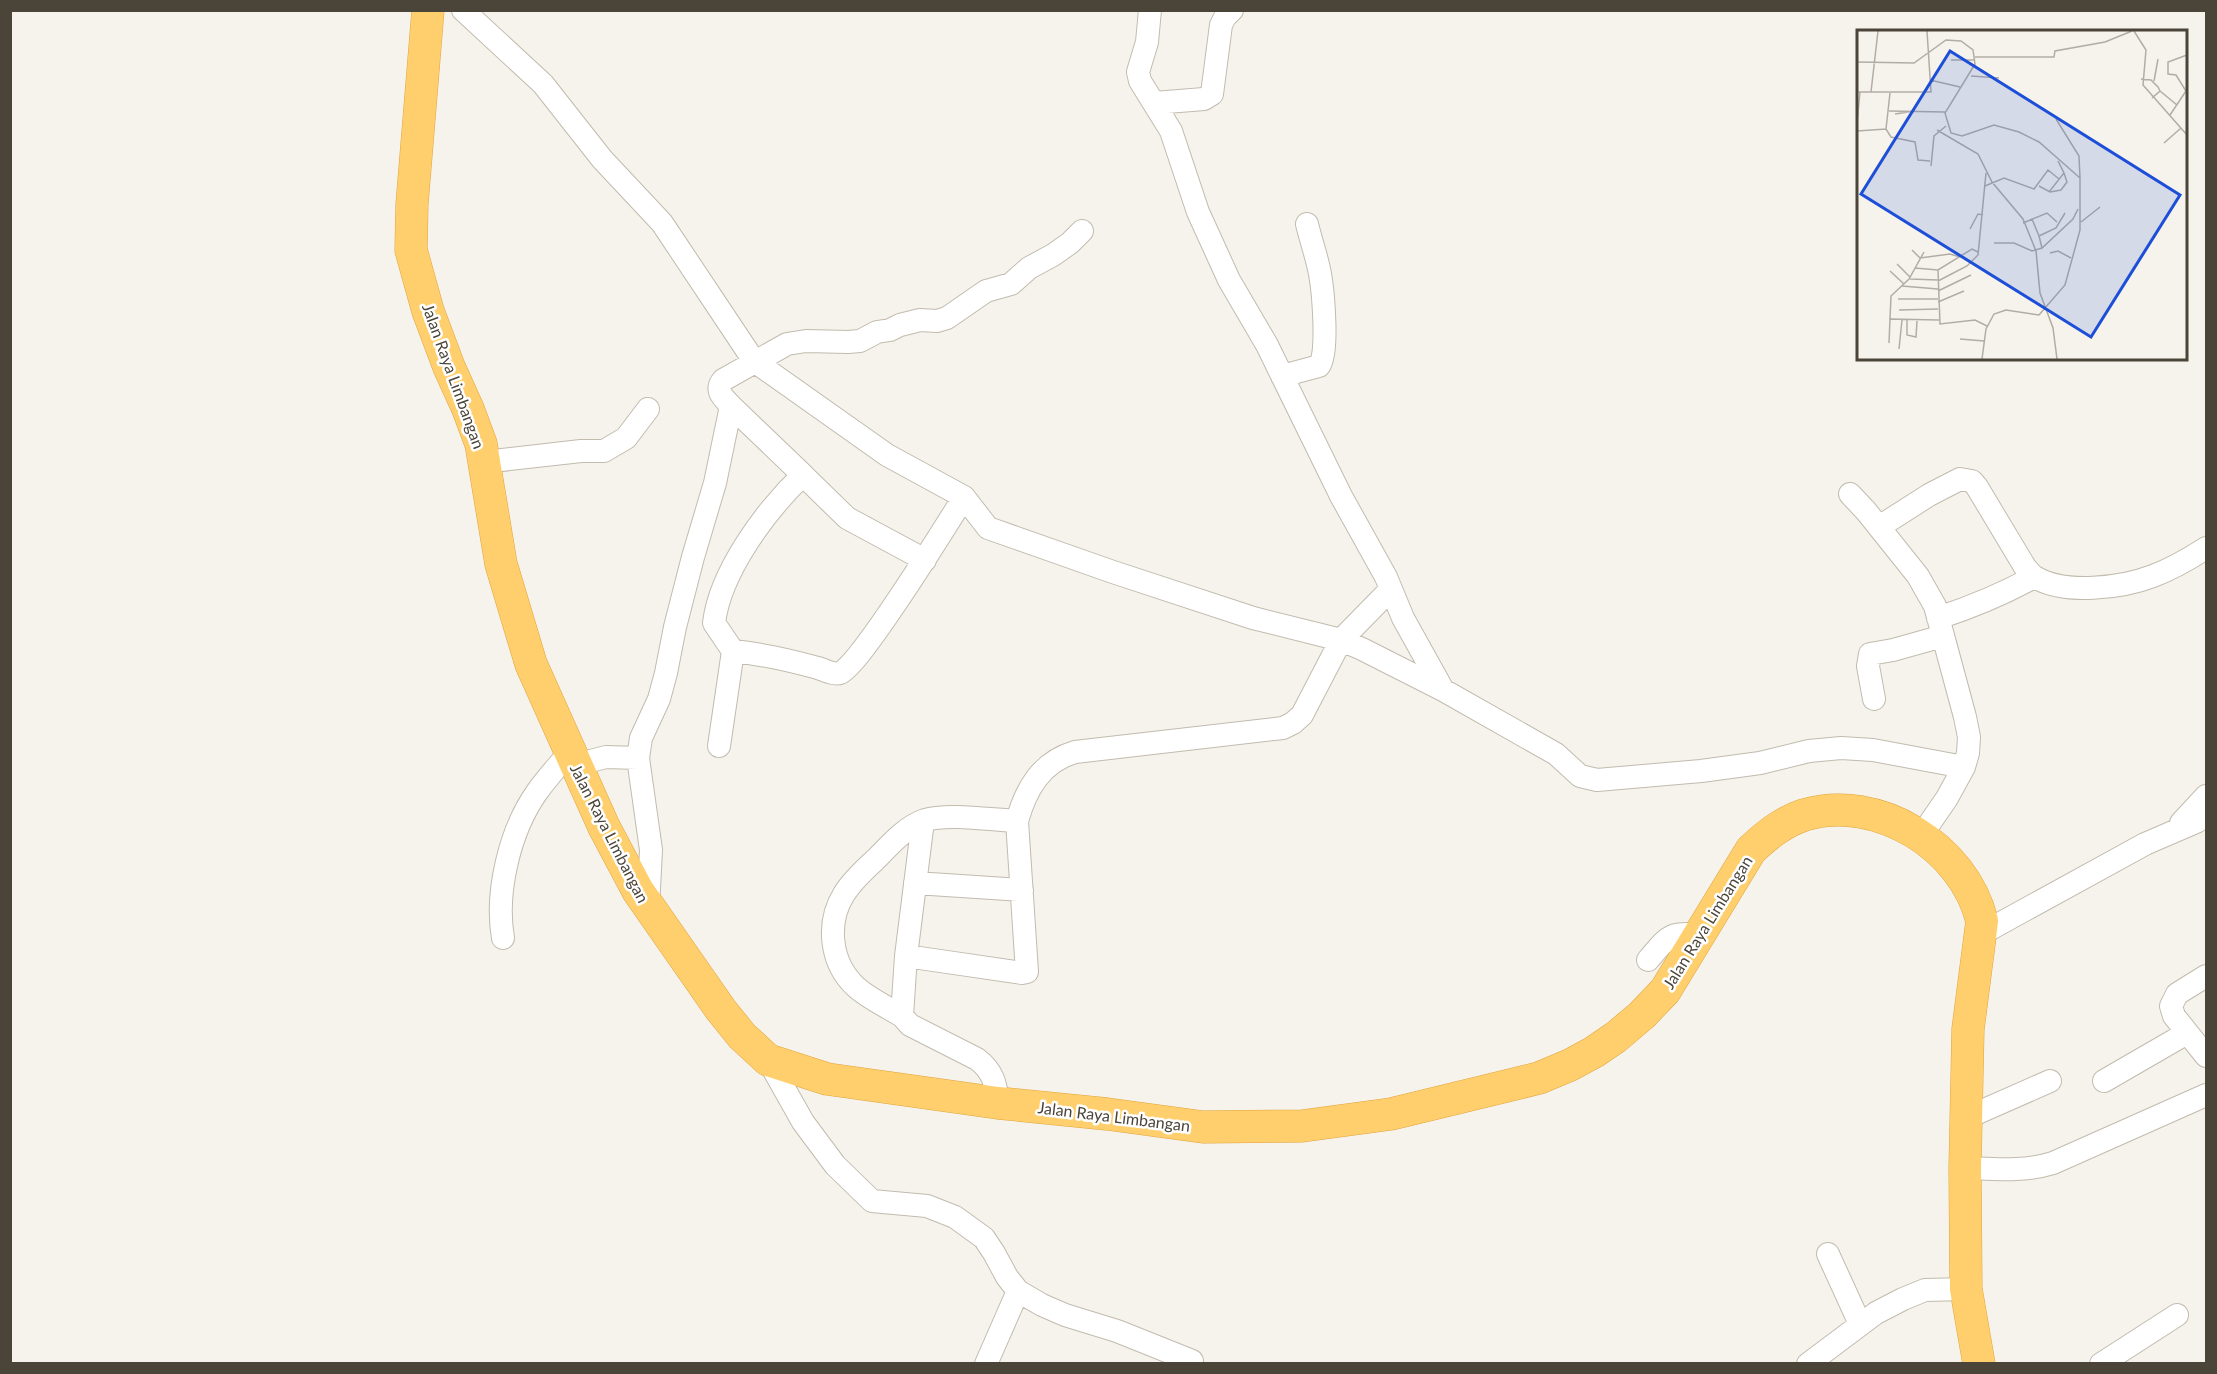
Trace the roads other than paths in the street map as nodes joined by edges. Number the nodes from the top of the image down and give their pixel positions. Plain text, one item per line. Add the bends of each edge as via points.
1 (428, 10) edge
2 (463, 10) edge
3 (1150, 10) edge
4 (1232, 10) edge
5 (1154, 103) junction
6 (1307, 224) dead end
7 (1082, 231) dead end
8 (754, 362) junction
9 (1282, 376) junction
10 (732, 406) junction
11 (648, 409) dead end
12 (484, 462) junction
13 (803, 476) junction
14 (1850, 494) dead end
15 (964, 497) junction
16 (1879, 527) junction
17 (2206, 548) edge
18 (925, 560) junction
19 (2034, 577) junction
20 (1390, 589) junction
21 (1941, 627) junction
22 (1341, 640) junction
23 (733, 651) junction
24 (1443, 690) junction
25 (1874, 699) dead end
26 (719, 746) dead end
27 (638, 758) junction
28 (572, 759) junction
29 (1964, 767) junction
30 (2206, 796) edge
31 (2206, 816) edge
32 (923, 821) junction
33 (1017, 821) junction
34 (2174, 831) junction
35 (1922, 836) junction
36 (915, 883) junction
37 (1022, 890) junction
38 (648, 907) junction
39 (1981, 934) junction
40 (1701, 935) junction
41 (503, 938) dead end
42 (906, 956) junction
43 (1648, 960) dead end
44 (2206, 975) edge
45 (902, 1016) junction
46 (2187, 1033) junction
47 (2206, 1056) edge
48 (768, 1060) junction
49 (2050, 1081) dead end
50 (2104, 1081) dead end
51 (2206, 1095) edge
52 (998, 1103) junction
53 (1966, 1118) junction
54 (1965, 1168) junction
55 (1828, 1254) dead end
56 (1966, 1289) junction
57 (1018, 1291) junction
58 (2177, 1315) dead end
59 (1860, 1324) junction
60 (1192, 1361) dead end
61 (986, 1364) edge
62 (1808, 1364) edge
63 (1979, 1364) edge
64 (2102, 1364) edge

1 - 12 highway, Jalan Raya Limbangan via 411,250 428,311 481,444
2 - 8 street via 543,84 602,159 662,223
3 - 5 street via 1147,42 1138,72
4 - 5 street via 1221,25 1212,94 1204,99
5 - 9 street via 1171,131 1198,212 1229,280
6 - 9 street via 1320,273 1323,363
7 - 8 street via 1011,284 986,291 947,318 900,325 860,341 787,344
8 - 10 street via 719,385 719,392
8 - 15 street via 887,455
9 - 20 street
10 - 13 street
10 - 27 street via 666,673 641,738
11 - 12 street via 626,438 604,451
12 - 28 highway, Jalan Raya Limbangan via 501,564 525,648
13 - 18 street via 847,518
13 - 23 street via 782,496 745,549 715,609 714,622
14 - 16 street
15 - 18 street
15 - 22 street via 988,528 1253,618
16 - 19 street via 1929,495 1960,479 1968,479
16 - 21 street via 1918,576 1935,606
17 - 19 street via 2150,577 2108,586 2065,588
18 - 23 street via 866,645 840,673 774,656
19 - 21 street
20 - 22 street
20 - 24 street
21 - 25 street via 1893,650 1870,654 1868,666
21 - 29 street via 1969,737
22 - 24 street
22 - 33 street via 1302,715 1293,723 1283,728 1066,754 1035,780 1023,799
23 - 26 street
24 - 29 street via 1556,754 1580,776 1597,780 1701,771 1840,748 1873,750
27 - 28 street
27 - 38 street via 651,850
28 - 38 highway, Jalan Raya Limbangan
28 - 41 street via 537,791 516,832 500,906
29 - 35 street
30 - 34 street
31 - 34 street
32 - 33 street
32 - 36 street
32 - 45 street via 905,831 845,893 835,912 832,934 835,955 847,977 857,988
33 - 37 street
34 - 39 street
35 - 39 highway, Jalan Raya Limbangan via 1936,846 1968,886 1979,908
35 - 40 highway, Jalan Raya Limbangan via 1860,811 1823,811 1786,823 1751,850
36 - 37 street
36 - 42 street
37 - 42 street via 1028,969 1025,973
38 - 48 highway, Jalan Raya Limbangan via 721,1010
39 - 53 highway, Jalan Raya Limbangan via 1968,1029
40 - 43 street via 1674,934
40 - 52 highway, Jalan Raya Limbangan via 1665,991 1642,1015 1594,1052 1539,1078 1391,1114 1302,1126 1203,1127
42 - 45 street
44 - 46 street via 2176,994 2171,1006
45 - 52 street via 910,1025 986,1066 996,1084
46 - 47 street
46 - 50 street
48 - 52 highway, Jalan Raya Limbangan via 827,1079
48 - 57 street via 803,1122 850,1182 872,1201 927,1206 955,1217 984,1238
49 - 53 street
51 - 54 street via 2046,1165 2026,1169
53 - 54 highway, Jalan Raya Limbangan
54 - 56 highway, Jalan Raya Limbangan
55 - 59 street
56 - 59 street via 1924,1290
56 - 63 highway, Jalan Raya Limbangan
57 - 60 street via 1065,1315
57 - 61 street
58 - 64 street
59 - 62 street

